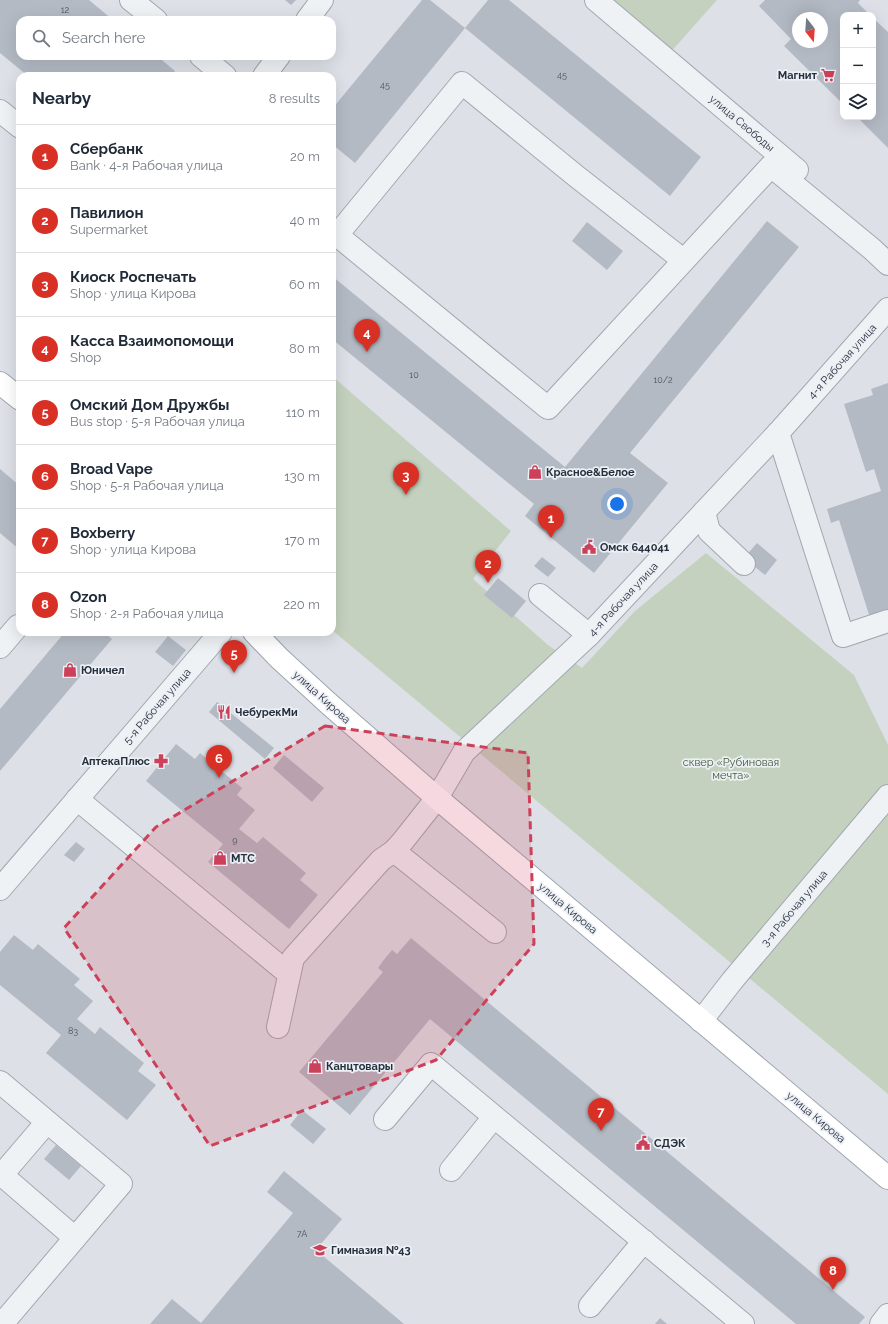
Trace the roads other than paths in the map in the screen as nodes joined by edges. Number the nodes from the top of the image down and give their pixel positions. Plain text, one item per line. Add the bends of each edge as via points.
1 (131, 0) edge
2 (322, 0) edge
3 (596, 0) edge
4 (151, 16) edge
5 (310, 16) edge
6 (206, 60) edge
7 (277, 60) edge
8 (221, 72) edge
9 (267, 72) edge
10 (0, 111) edge
11 (16, 124) edge
12 (336, 231) edge
13 (336, 235) edge
14 (888, 246) edge
15 (683, 260) junction
16 (888, 264) edge
17 (888, 309) edge
18 (0, 383) edge
19 (16, 396) edge
20 (778, 433) junction
21 (704, 512) junction
22 (744, 564) dead end
23 (540, 594) dead end
24 (888, 621) edge
25 (16, 628) edge
26 (589, 635) junction
27 (218, 636) edge
28 (258, 636) edge
29 (0, 647) edge
30 (437, 798) junction
31 (78, 799) junction
32 (887, 800) edge
33 (394, 851) junction
34 (0, 889) edge
35 (495, 932) dead end
36 (289, 974) junction
37 (701, 1021) junction
38 (278, 1027) dead end
39 (1, 1084) edge
40 (494, 1117) junction
41 (385, 1119) dead end
42 (47, 1122) junction
43 (450, 1170) dead end
44 (1, 1176) edge
45 (888, 1178) edge
46 (75, 1238) junction
47 (644, 1241) junction
48 (590, 1306) dead end
49 (888, 1315) edge
50 (2, 1324) edge
51 (743, 1324) edge
52 (881, 1324) edge

1 - 4 street
2 - 5 street
3 - 14 street, улица Свободы
6 - 8 street
7 - 9 street
10 - 11 street
12 - 15 street via 462,83
13 - 15 street via 548,408
15 - 16 street via 771,166
17 - 20 street, 4-я Рабочая улица
18 - 19 main road
20 - 21 street, 4-я Рабочая улица
20 - 24 street via 843,636
21 - 22 street via 709,531
21 - 26 street, 4-я Рабочая улица
23 - 26 street
25 - 29 street
26 - 30 street, 4-я Рабочая улица via 464,752
27 - 31 street, 5-я Рабочая улица
28 - 30 main road, улица Кирова via 328,703
30 - 33 street, 4-я Рабочая улица
30 - 37 main road, улица Кирова
31 - 34 street, 5-я Рабочая улица
31 - 36 street
32 - 37 street, 3-я Рабочая улица
33 - 35 street
33 - 36 street, 4-я Рабочая улица via 381,860 293,958
36 - 38 street, 4-я Рабочая улица
37 - 45 main road, улица Кирова
39 - 42 street
40 - 41 street via 431,1064
40 - 43 street
40 - 47 street
42 - 44 street
42 - 46 street via 121,1184
44 - 46 street
46 - 50 street
47 - 48 street
47 - 51 street
49 - 52 street

